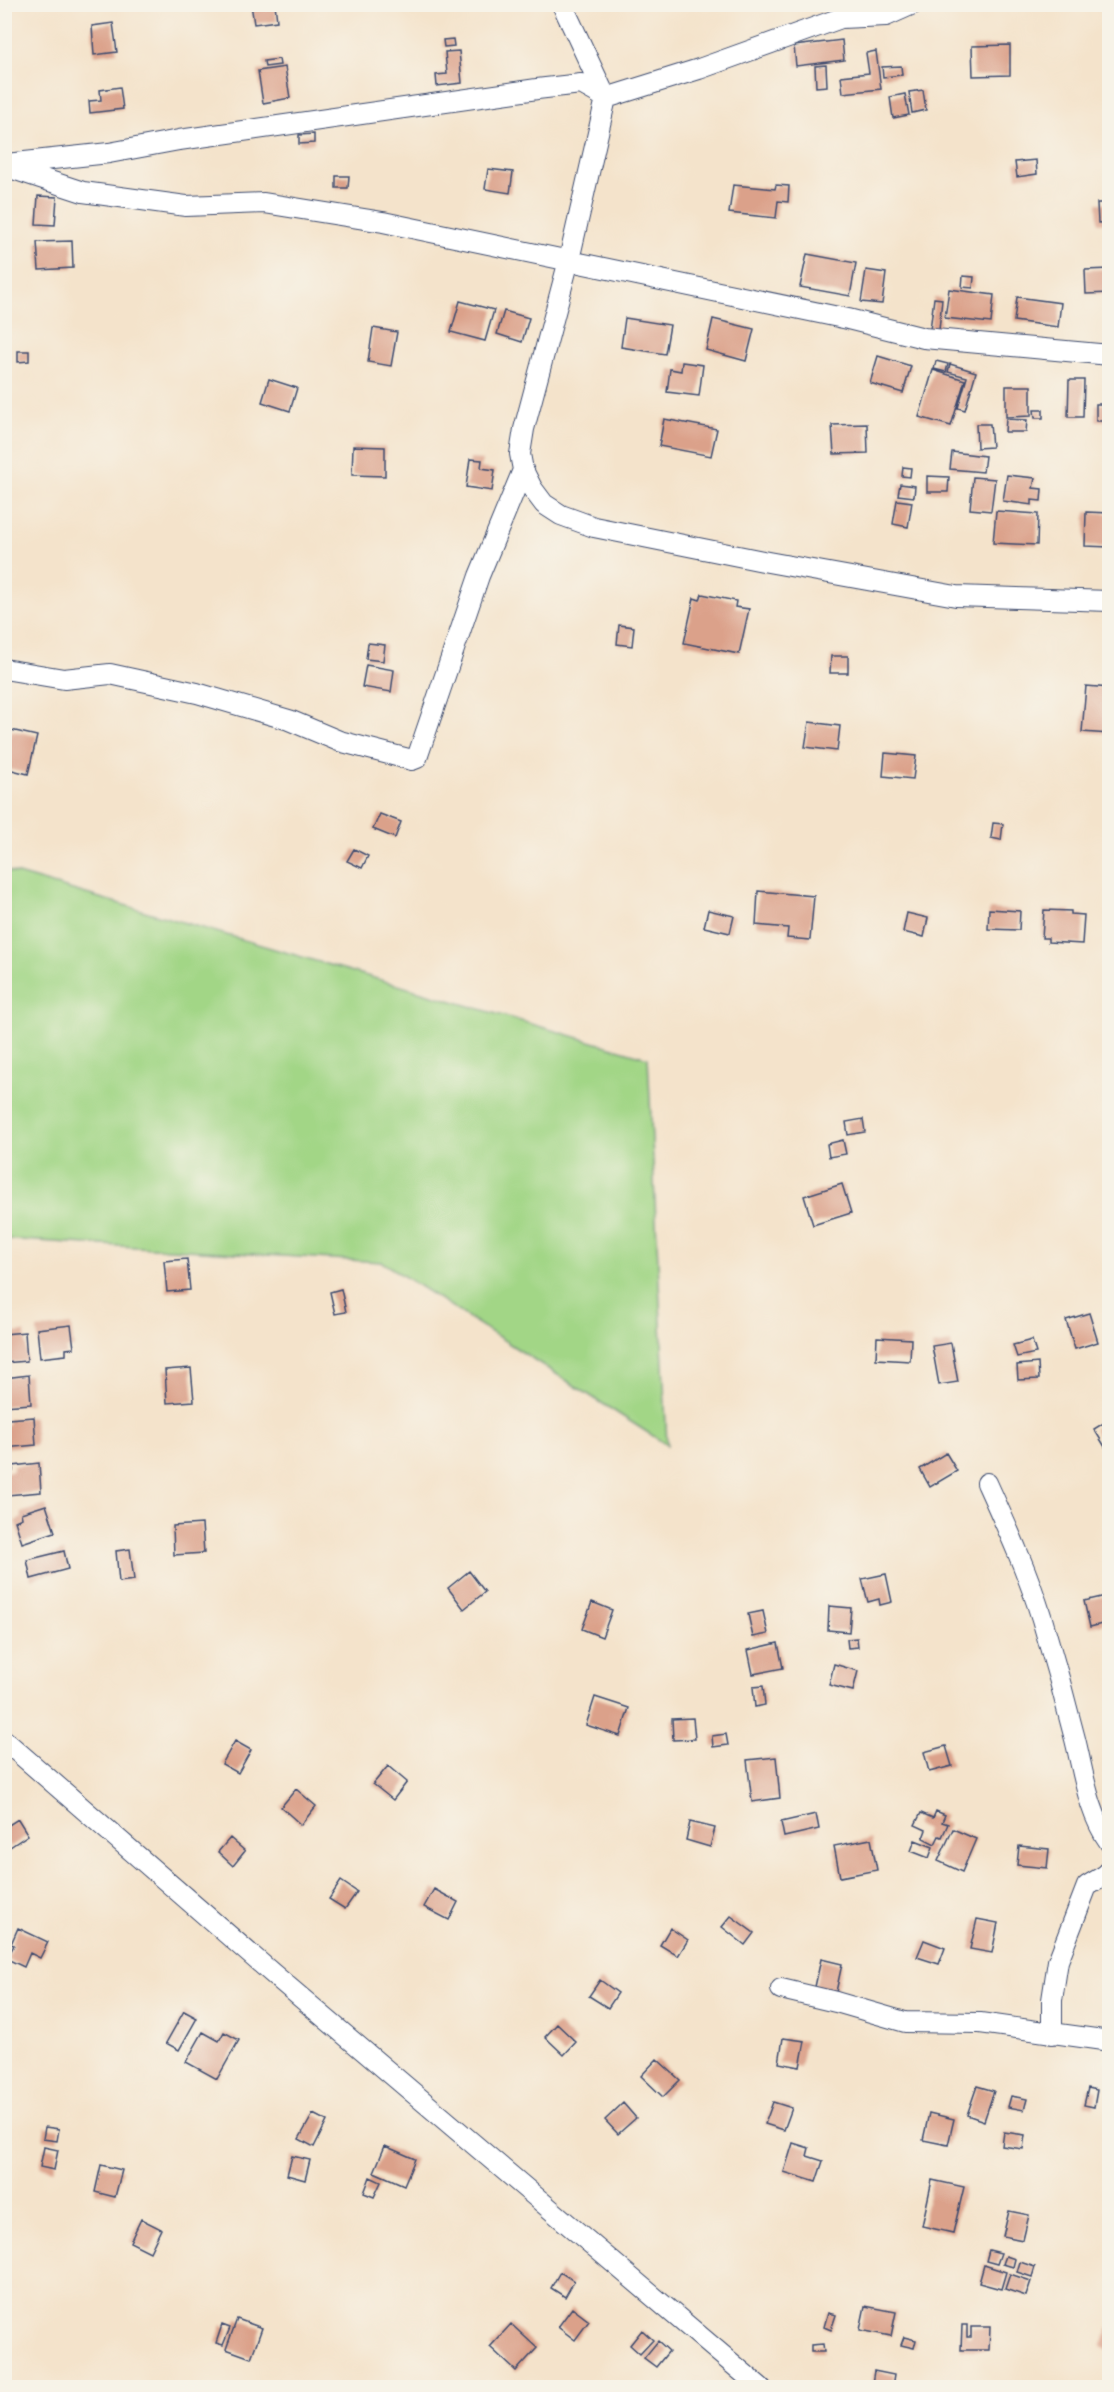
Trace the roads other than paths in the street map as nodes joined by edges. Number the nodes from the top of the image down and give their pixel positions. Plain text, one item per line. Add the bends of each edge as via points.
1 (562, 4) edge
2 (913, 4) edge
3 (606, 98) junction
4 (4, 165) edge
5 (569, 260) junction
6 (1110, 355) edge
7 (523, 470) junction
8 (1110, 601) edge
9 (4, 669) edge
10 (987, 1483) dead end
11 (4, 1740) edge
12 (1110, 1843) edge
13 (1110, 1869) edge
14 (781, 1989) dead end
15 (1052, 2034) junction
16 (1110, 2041) edge
17 (761, 2388) edge

1 - 3 street
2 - 3 street via 885,16 841,18
3 - 4 street via 581,84
3 - 5 street
4 - 5 street via 83,192 186,206 264,203 383,222
5 - 6 street via 848,318 924,338
5 - 7 street via 524,429 520,454
7 - 8 street via 544,504 594,527 956,596
7 - 9 street via 479,576 417,758 411,760 339,741 289,720 125,677 101,674 64,680
10 - 12 street via 1041,1617 1096,1823
11 - 17 street
13 - 15 street via 1088,1886 1058,1961
14 - 15 street via 905,2022 980,2023
15 - 16 street

